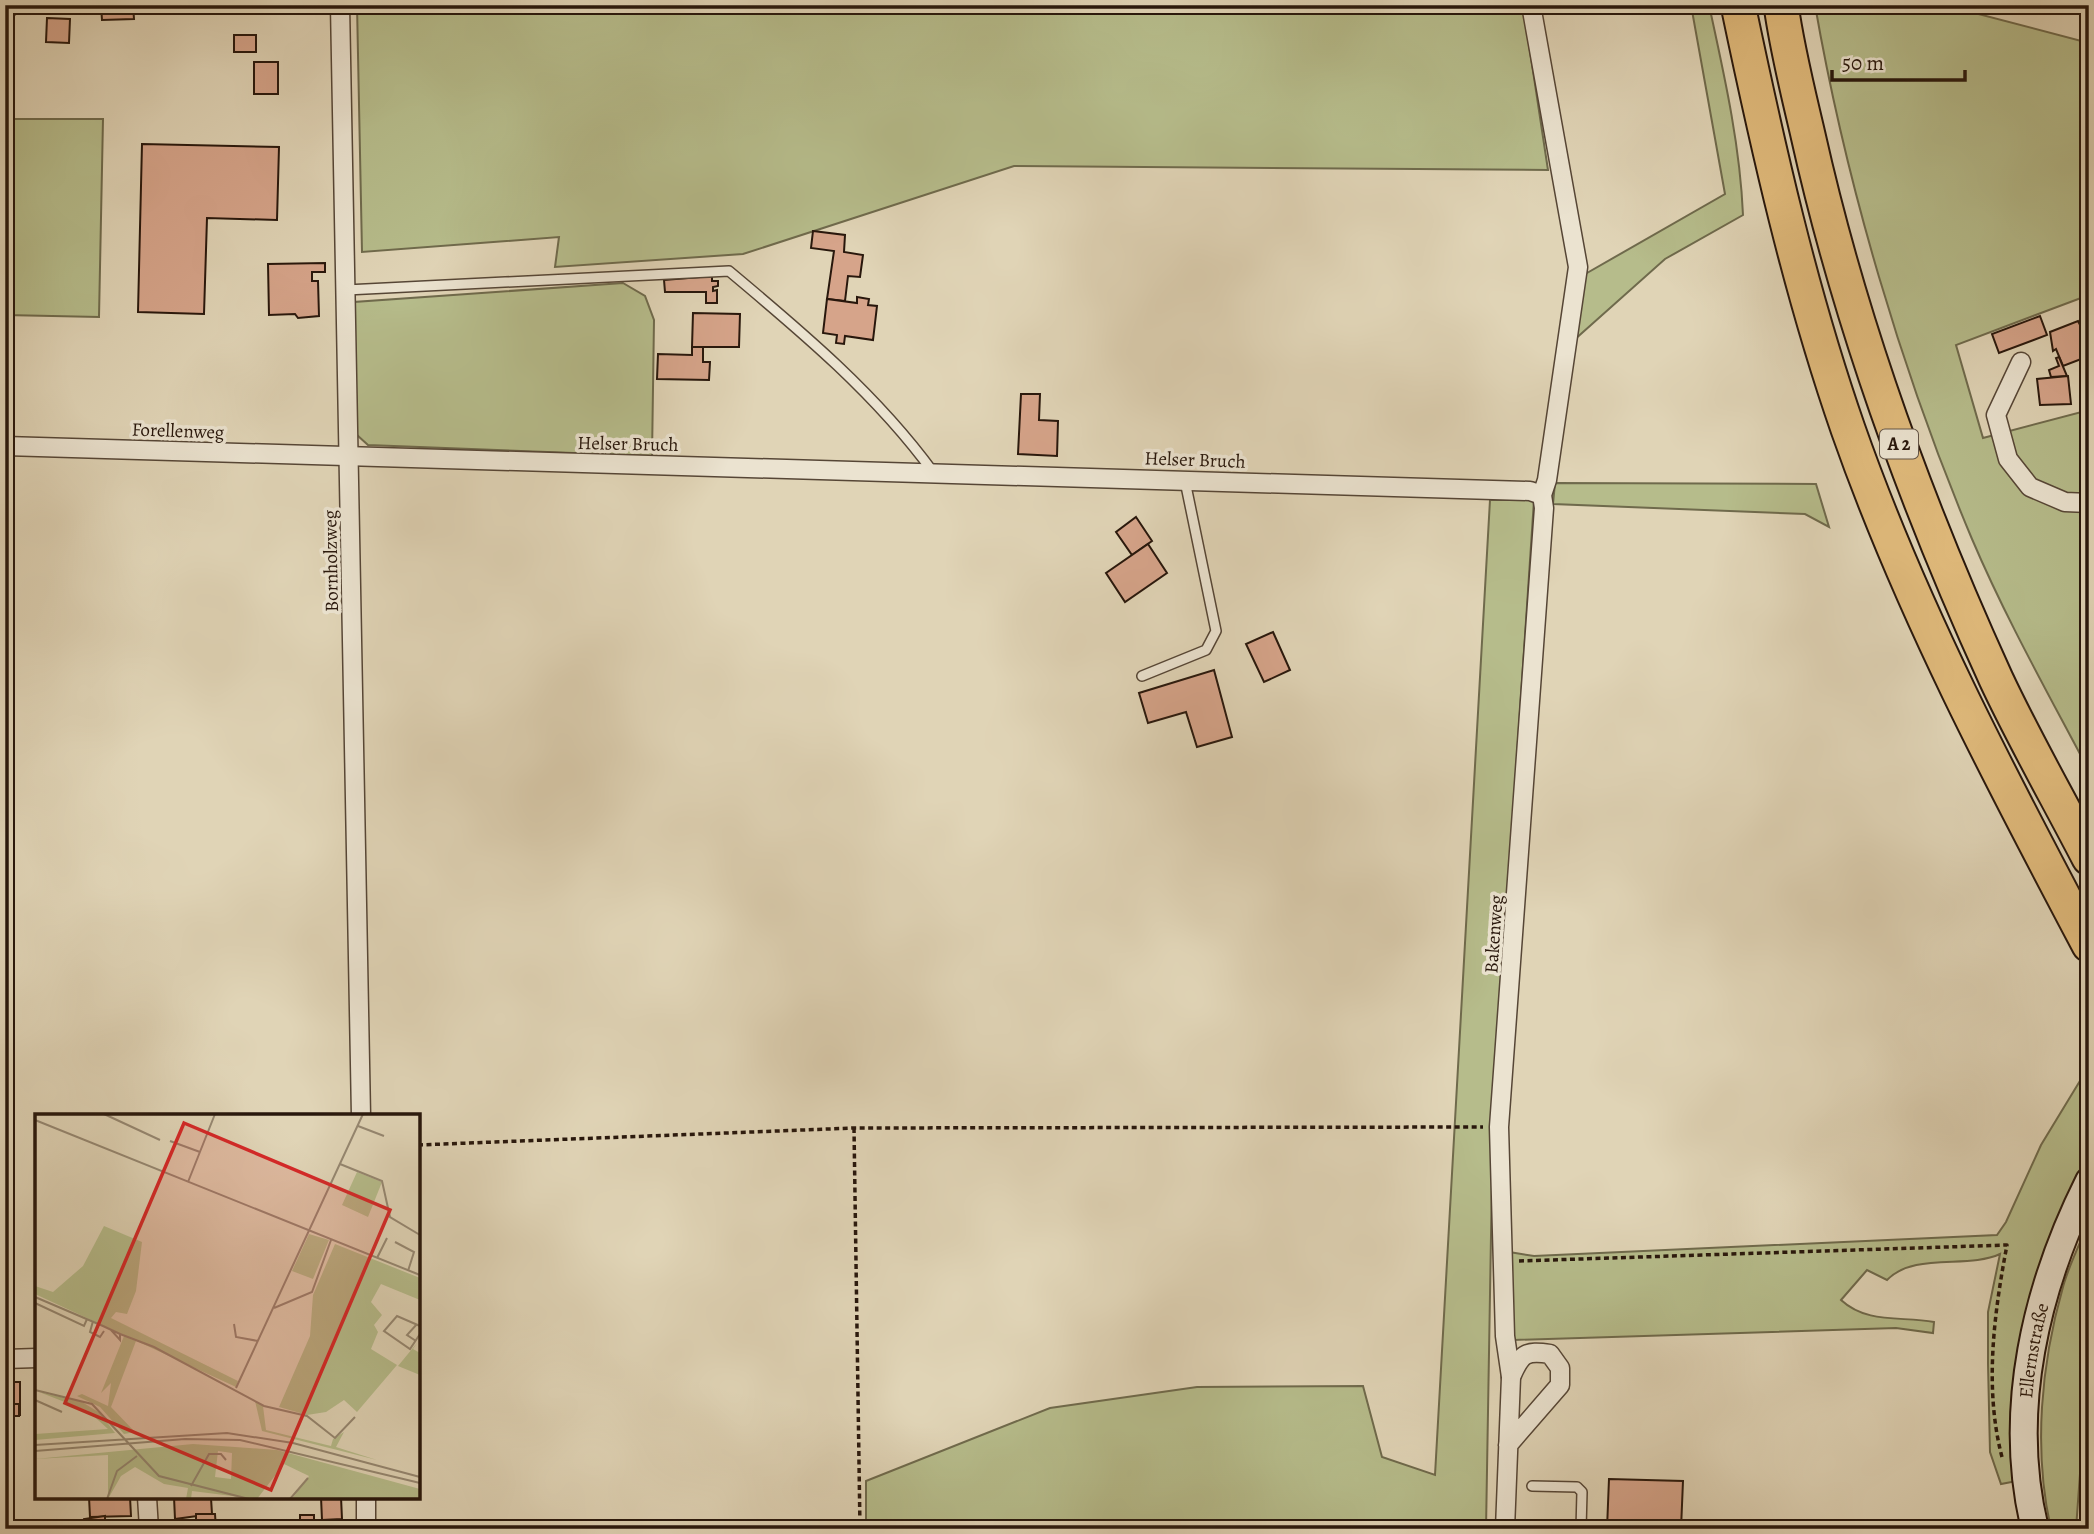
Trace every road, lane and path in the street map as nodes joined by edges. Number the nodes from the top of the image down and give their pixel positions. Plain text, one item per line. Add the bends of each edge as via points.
1 (18, 5) edge
2 (340, 5) edge
3 (1531, 5) edge
4 (1738, 5) edge
5 (1781, 5) edge
6 (5, 17) edge
7 (346, 290) junction
8 (2021, 362) dead end
9 (5, 446) edge
10 (349, 457) junction
11 (933, 472) junction
12 (1185, 480) junction
13 (1542, 495) junction
14 (2089, 503) edge
15 (1142, 676) dead end
16 (2089, 858) edge
17 (2089, 945) edge
18 (360, 1114) edge
19 (1499, 1127) junction
20 (854, 1128) junction
21 (420, 1145) edge
22 (2089, 1181) edge
23 (1503, 1262) junction
24 (5, 1359) edge
25 (35, 1359) edge
26 (1511, 1377) junction
27 (1508, 1446) junction
28 (2002, 1458) dead end
29 (1532, 1486) dead end
30 (146, 1499) edge
31 (366, 1499) edge
32 (149, 1529) edge
33 (366, 1529) edge
34 (860, 1529) edge
35 (1504, 1529) edge
36 (1581, 1529) edge
37 (2035, 1529) edge

1 - 6 lane
2 - 7 street, Bornholzweg
3 - 13 street via 1578,267
4 - 17 highway, A 2 via 1772,167 1848,428 1931,635
5 - 16 highway, A 2 via 1823,201 1857,326 1900,447 1997,681
7 - 10 street, Bornholzweg
7 - 11 lane via 729,271 796,327 902,429
8 - 14 street via 1996,415 2008,459 2029,487 2065,502
9 - 10 street, Forellenweg
10 - 11 street, Helser Bruch
10 - 18 street, Bornholzweg
11 - 12 street, Helser Bruch
12 - 13 street, Helser Bruch
12 - 15 lane via 1216,631 1206,650
13 - 19 street, Bakenweg
19 - 20 path
19 - 23 street, Bakenweg
20 - 21 path
20 - 34 path
22 - 37 street, Ellernstraße via 2063,1233 2043,1294 2029,1360 2025,1435
23 - 26 street, Bakenweg
23 - 28 path via 2007,1245 1993,1316 1995,1432
24 - 25 street
26 - 27 street, Bakenweg
26 - 27 street via 1519,1359 1532,1352 1550,1354 1560,1368 1560,1385
27 - 35 street, Bakenweg
29 - 36 lane via 1577,1487 1582,1492
30 - 32 street
31 - 33 street

